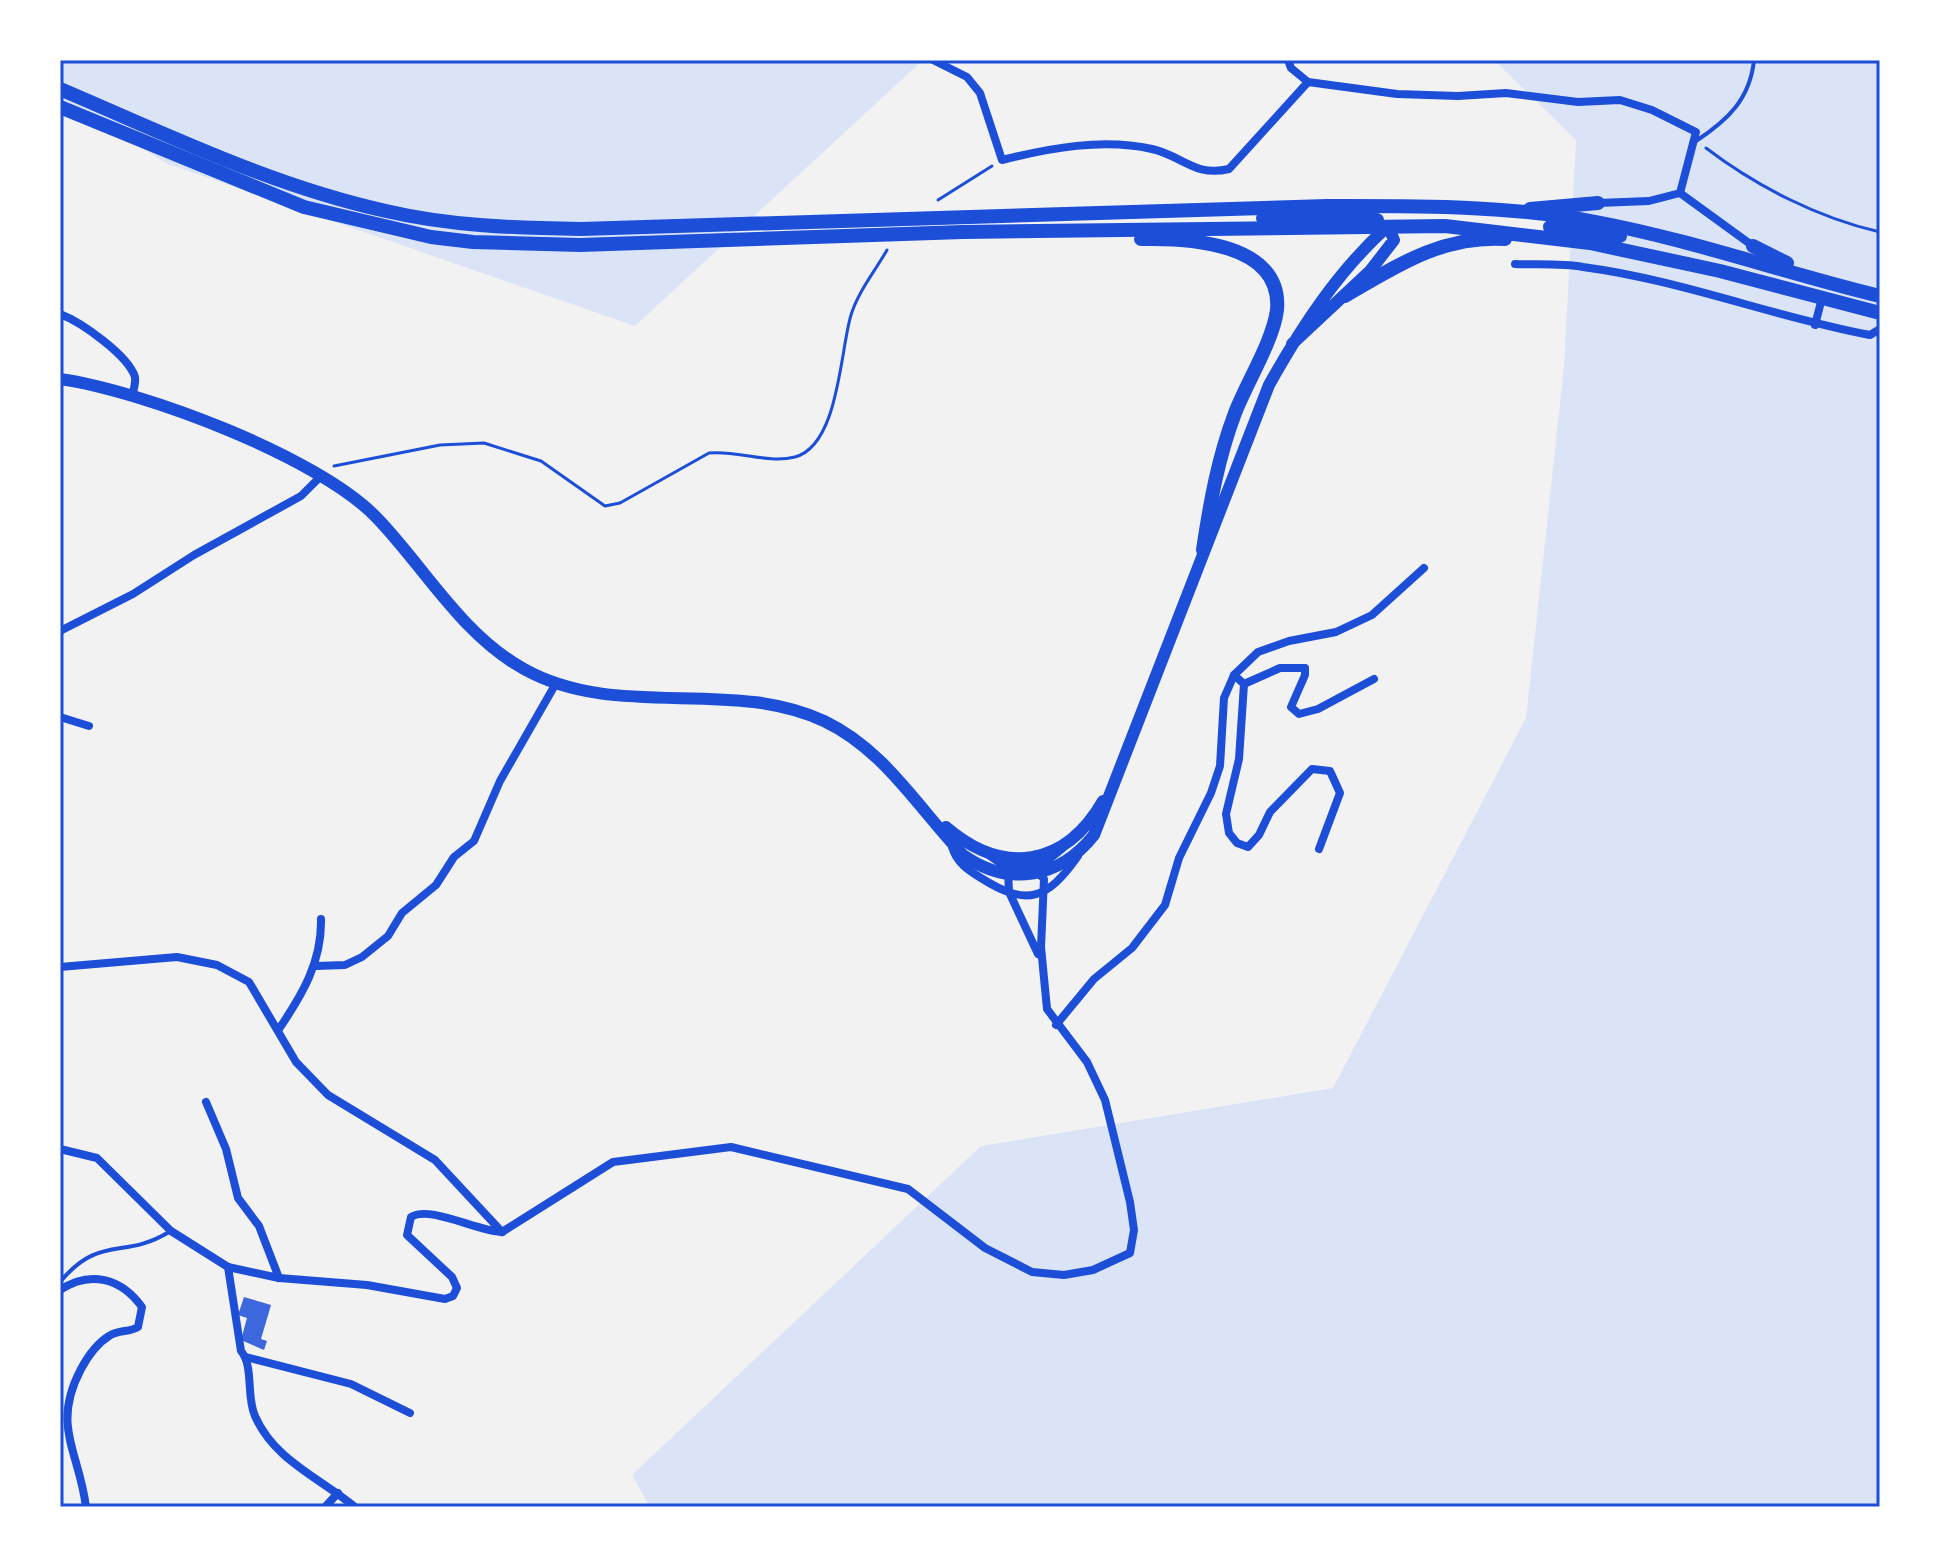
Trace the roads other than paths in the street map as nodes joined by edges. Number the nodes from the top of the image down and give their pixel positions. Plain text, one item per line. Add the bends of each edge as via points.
1 (933, 60) edge
2 (1288, 60) edge
3 (1754, 60) edge
4 (1308, 82) junction
5 (60, 89) edge
6 (60, 107) edge
7 (1696, 141) junction
8 (1680, 193) junction
9 (1598, 203) joint
10 (1184, 211) junction
11 (1522, 212) junction
12 (1497, 220) junction
13 (1388, 226) junction
14 (962, 230) junction
15 (1669, 238) junction
16 (1753, 246) joint
17 (1664, 259) junction
18 (1515, 264) dead end
19 (1830, 284) junction
20 (1345, 296) junction
21 (1880, 296) edge
22 (1822, 298) junction
23 (1880, 313) edge
24 (60, 314) edge
25 (1815, 325) junction
26 (1880, 329) edge
27 (1292, 344) junction
28 (60, 379) edge
29 (132, 397) junction
30 (322, 475) junction
31 (1203, 550) junction
32 (1424, 568) dead end
33 (60, 631) edge
34 (1234, 675) junction
35 (1374, 679) dead end
36 (1244, 684) junction
37 (555, 685) junction
38 (60, 717) edge
39 (89, 726) dead end
40 (1121, 767) junction
41 (925, 809) junction
42 (951, 843) junction
43 (1065, 844) junction
44 (1083, 849) junction
45 (1319, 849) dead end
46 (987, 854) junction
47 (1012, 871) junction
48 (1039, 872) junction
49 (1045, 892) junction
50 (1010, 895) junction
51 (321, 919) dead end
52 (316, 966) junction
53 (60, 967) edge
54 (1042, 970) junction
55 (1056, 1025) junction
56 (279, 1029) junction
57 (206, 1102) dead end
58 (60, 1149) edge
59 (171, 1231) junction
60 (502, 1232) junction
61 (228, 1267) junction
62 (279, 1278) junction
63 (60, 1282) edge
64 (60, 1290) edge
65 (246, 1357) junction
66 (410, 1413) dead end
67 (338, 1493) junction
68 (86, 1507) edge
69 (325, 1507) edge
70 (355, 1507) edge

1 - 4 street via 967,77 980,93 1002,160 1079,145 1118,146 1153,149 1210,173 1229,169
2 - 4 street
3 - 7 lane via 1747,96
4 - 7 street via 1397,94 1620,100 1690,126
5 - 14 main road via 237,165 331,197 467,225
6 - 14 main road via 304,207 431,237 520,245 833,235 905,241
7 - 8 street
8 - 9 street via 1649,201
8 - 16 street
9 - 11 main road
10 - 11 main road via 1385,206
10 - 13 main road via 1242,218 1358,216
10 - 14 main road
11 - 12 main road
11 - 15 main road
12 - 13 main road via 1417,216
12 - 15 main road
13 - 14 main road
13 - 17 main road via 1503,230
13 - 20 main road via 1394,240 1390,247
13 - 27 main road via 1332,287
14 - 31 main road via 1205,243 1239,252 1264,270 1277,310 1223,446
15 - 19 main road
16 - 19 main road
17 - 20 main road via 1474,239 1410,258
17 - 22 main road
18 - 25 street via 1582,266 1690,289
19 - 21 main road
20 - 27 main road
22 - 23 main road
22 - 25 street
24 - 29 street via 102,340 131,370 136,381
25 - 26 street via 1870,335
27 - 31 main road via 1246,435
28 - 29 main road
29 - 30 main road
30 - 33 street via 301,496
30 - 37 main road via 376,517 457,614 504,656
31 - 40 main road
32 - 34 street via 1372,615 1336,632 1258,652
34 - 36 street
34 - 55 street via 1224,698 1220,766 1179,858 1165,905 1132,948 1094,979
35 - 36 street via 1299,714 1291,707 1305,668 1280,668
36 - 45 street via 1239,759 1226,814 1229,833 1248,847 1290,788 1312,769 1330,771 1340,793
37 - 41 main road via 594,694 796,710 826,722 872,753
37 - 52 street via 500,781 474,841 454,857 436,885 402,913 388,936 362,957 345,965
38 - 39 street
40 - 43 main road via 1091,819
40 - 44 main road via 1101,822
41 - 42 main road
41 - 46 main road via 958,838
42 - 47 main road via 979,867
42 - 50 street via 962,864
43 - 46 main road via 1033,858
43 - 47 street via 1047,861
44 - 48 main road
44 - 49 street
46 - 47 street
47 - 48 main road
47 - 50 street
48 - 49 street
49 - 50 street via 1023,898
49 - 54 street
50 - 54 street via 1031,934
51 - 52 street
52 - 56 street
53 - 56 street via 177,957 217,965 249,982
54 - 55 street via 1047,1009
55 - 60 street via 1087,1062 1105,1100 1134,1230 1130,1253 1093,1270 1064,1275 1032,1272 985,1248 908,1189 731,1147 613,1162
56 - 60 street via 296,1062 328,1095 435,1160
57 - 62 street via 226,1149 238,1198 259,1226
58 - 59 street via 97,1158
59 - 61 street
59 - 63 lane via 154,1241 97,1250
60 - 62 street via 481,1231 432,1213 411,1217 407,1235 457,1288 445,1299 367,1285
61 - 62 street
61 - 65 street
64 - 68 street via 73,1281 99,1278 133,1294 142,1307 138,1327 108,1336 90,1353 70,1391 69,1450
65 - 66 street via 351,1384
65 - 67 street via 249,1401 269,1439 292,1463
67 - 69 street
67 - 70 street

